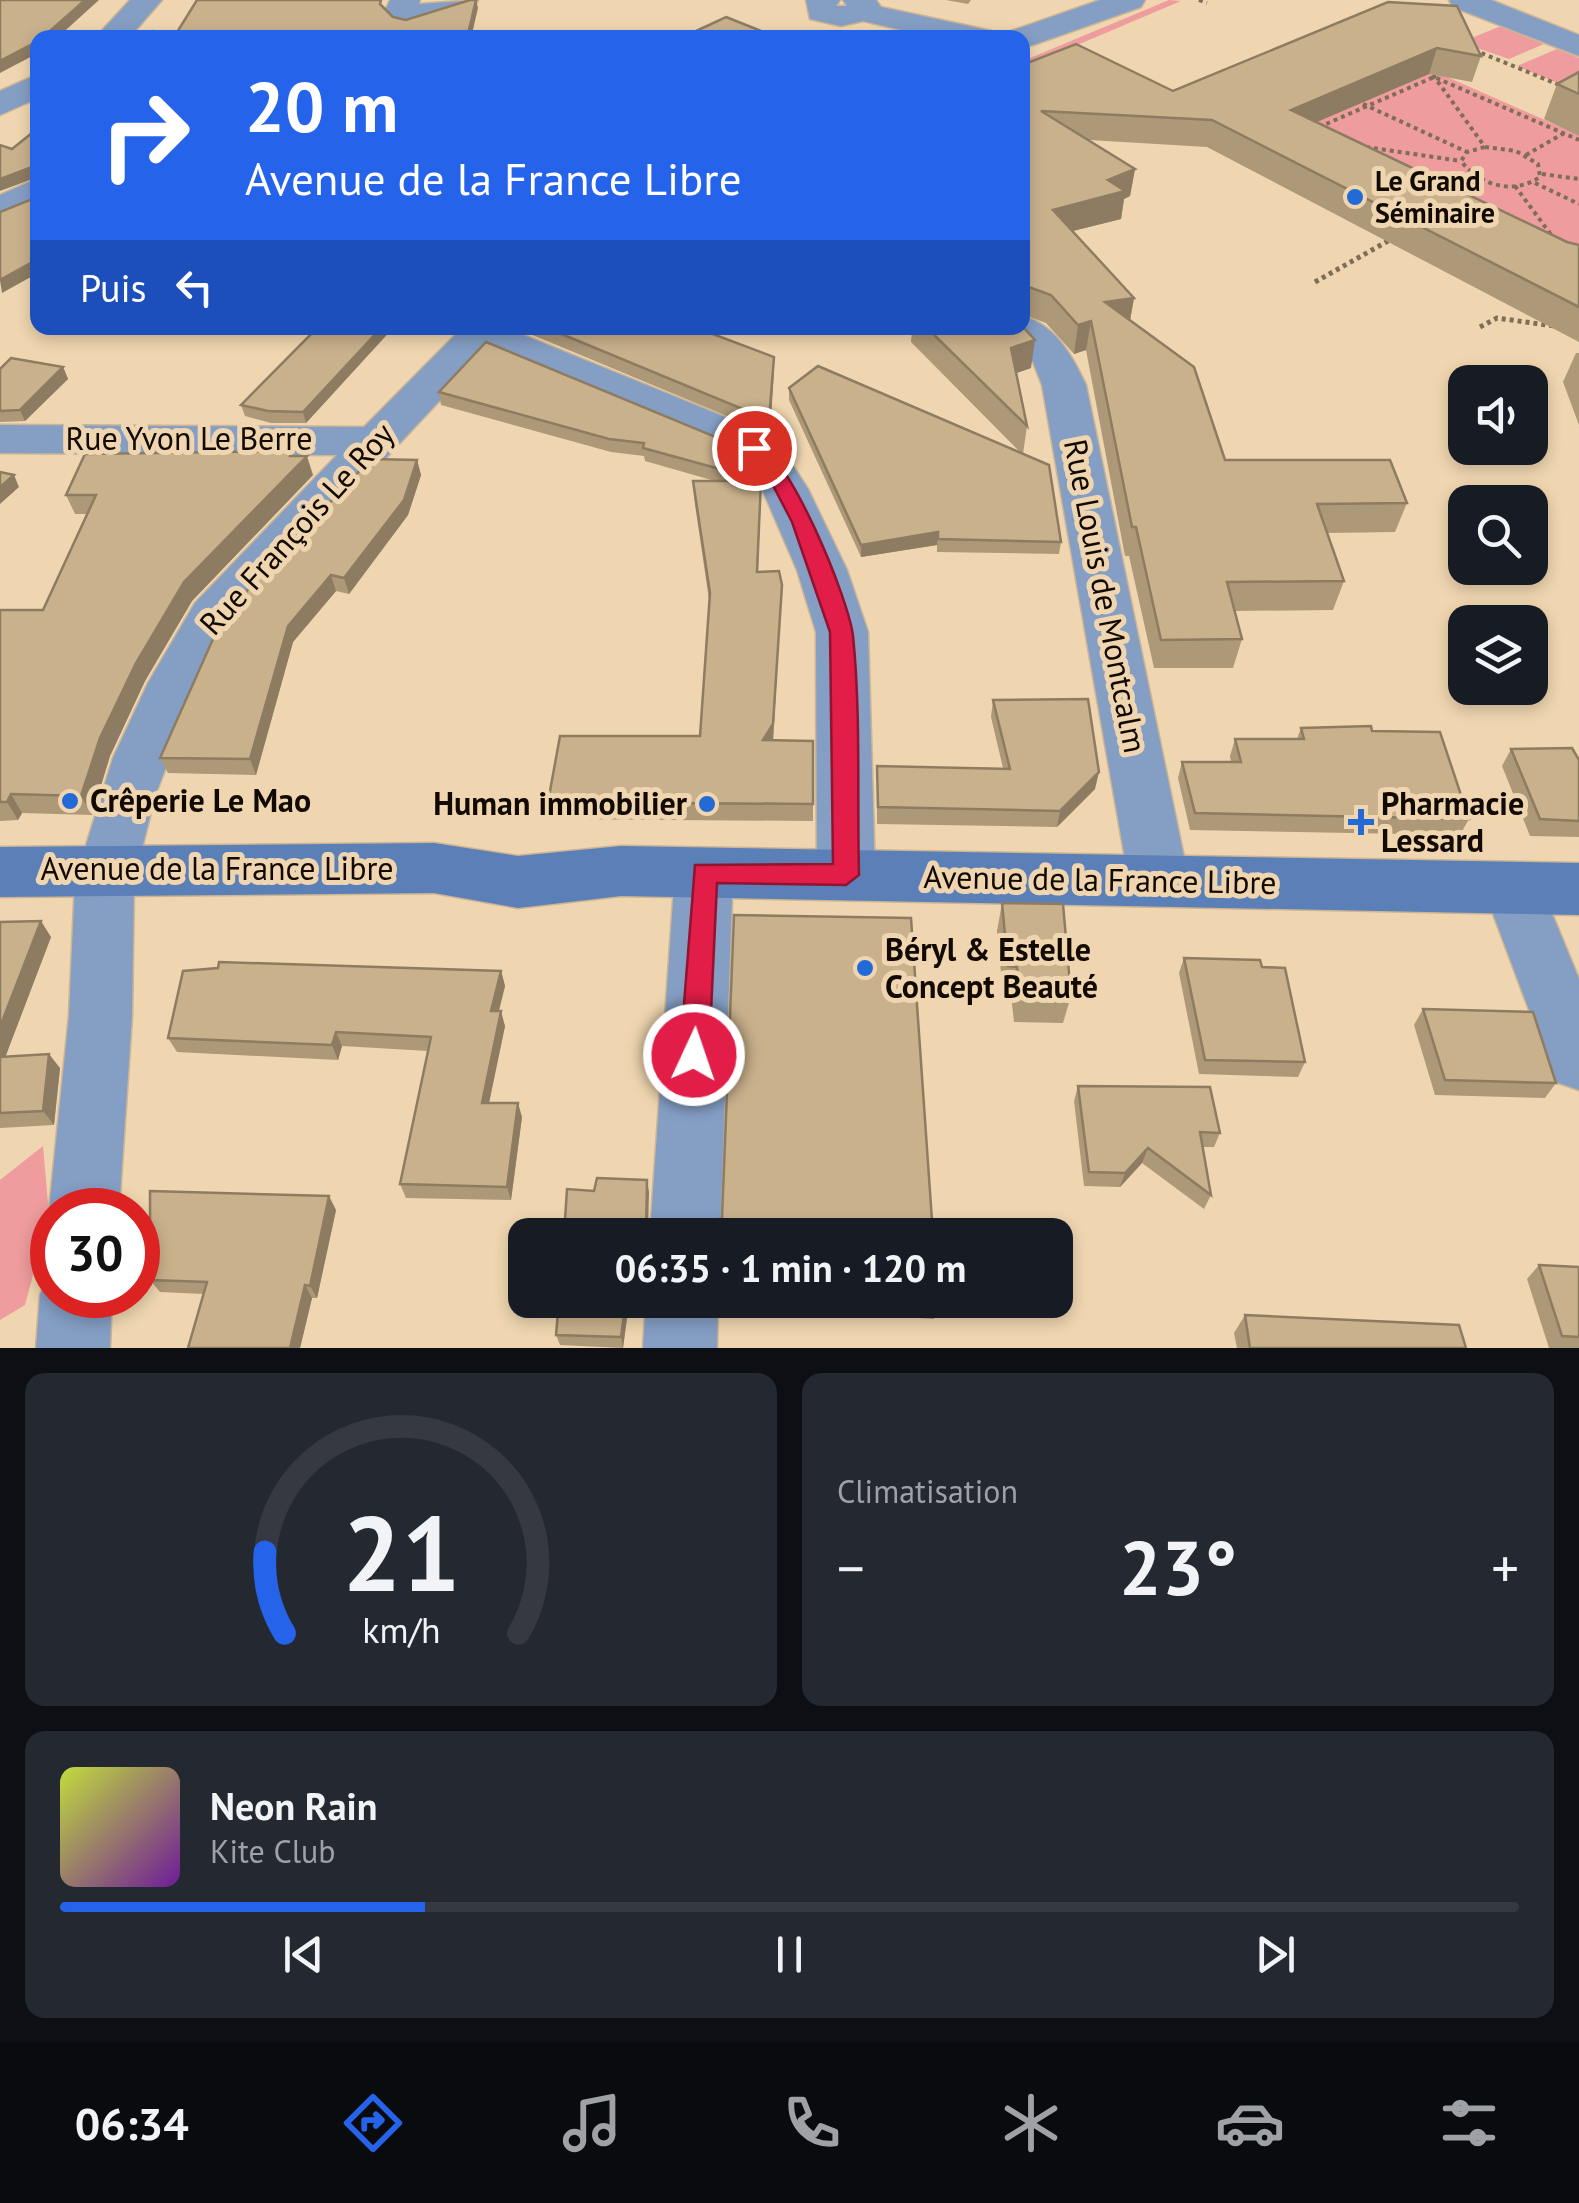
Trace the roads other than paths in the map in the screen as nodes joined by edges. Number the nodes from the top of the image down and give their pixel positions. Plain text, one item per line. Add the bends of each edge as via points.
1 (148, 0) edge
2 (404, 0) edge
3 (463, 0) edge
4 (1130, 0) edge
5 (1464, 0) edge
6 (837, 8) edge
7 (118, 30) edge
8 (943, 30) edge
9 (1030, 35) edge
10 (1579, 46) edge
11 (30, 194) edge
12 (0, 211) edge
13 (478, 335) edge
14 (495, 335) edge
15 (1027, 335) edge
16 (0, 440) edge
17 (378, 442) junction
18 (106, 869) junction
19 (0, 872) edge
20 (704, 872) junction
21 (846, 875) junction
22 (1159, 881) junction
23 (1513, 887) junction
24 (1579, 889) edge
25 (1579, 1061) edge
26 (86, 1188) edge
27 (686, 1218) edge
28 (75, 1318) edge
29 (681, 1318) edge
30 (73, 1348) edge
31 (680, 1348) edge

1 - 7 street
2 - 3 street via 403,14 416,17
4 - 9 street
5 - 10 street
6 - 8 street
11 - 12 street
13 - 17 street, Rue François Le Roy
14 - 21 street via 741,440 774,469 822,570 842,632
15 - 22 street, Rue Louis de Montcalm via 1052,357 1064,385
16 - 17 street, Rue Yvon Le Berre
17 - 18 street, Rue François Le Roy via 213,613 150,742
18 - 19 main road, Avenue de la France Libre
18 - 20 main road, Avenue de la France Libre via 434,868 518,882 621,871
18 - 26 street, Rue François Le Roy
20 - 21 main road, Avenue de la France Libre
20 - 27 street
21 - 22 main road, Avenue de la France Libre
22 - 23 main road, Avenue de la France Libre
23 - 24 main road, Avenue de la France Libre
23 - 25 street
28 - 30 street
29 - 31 street

